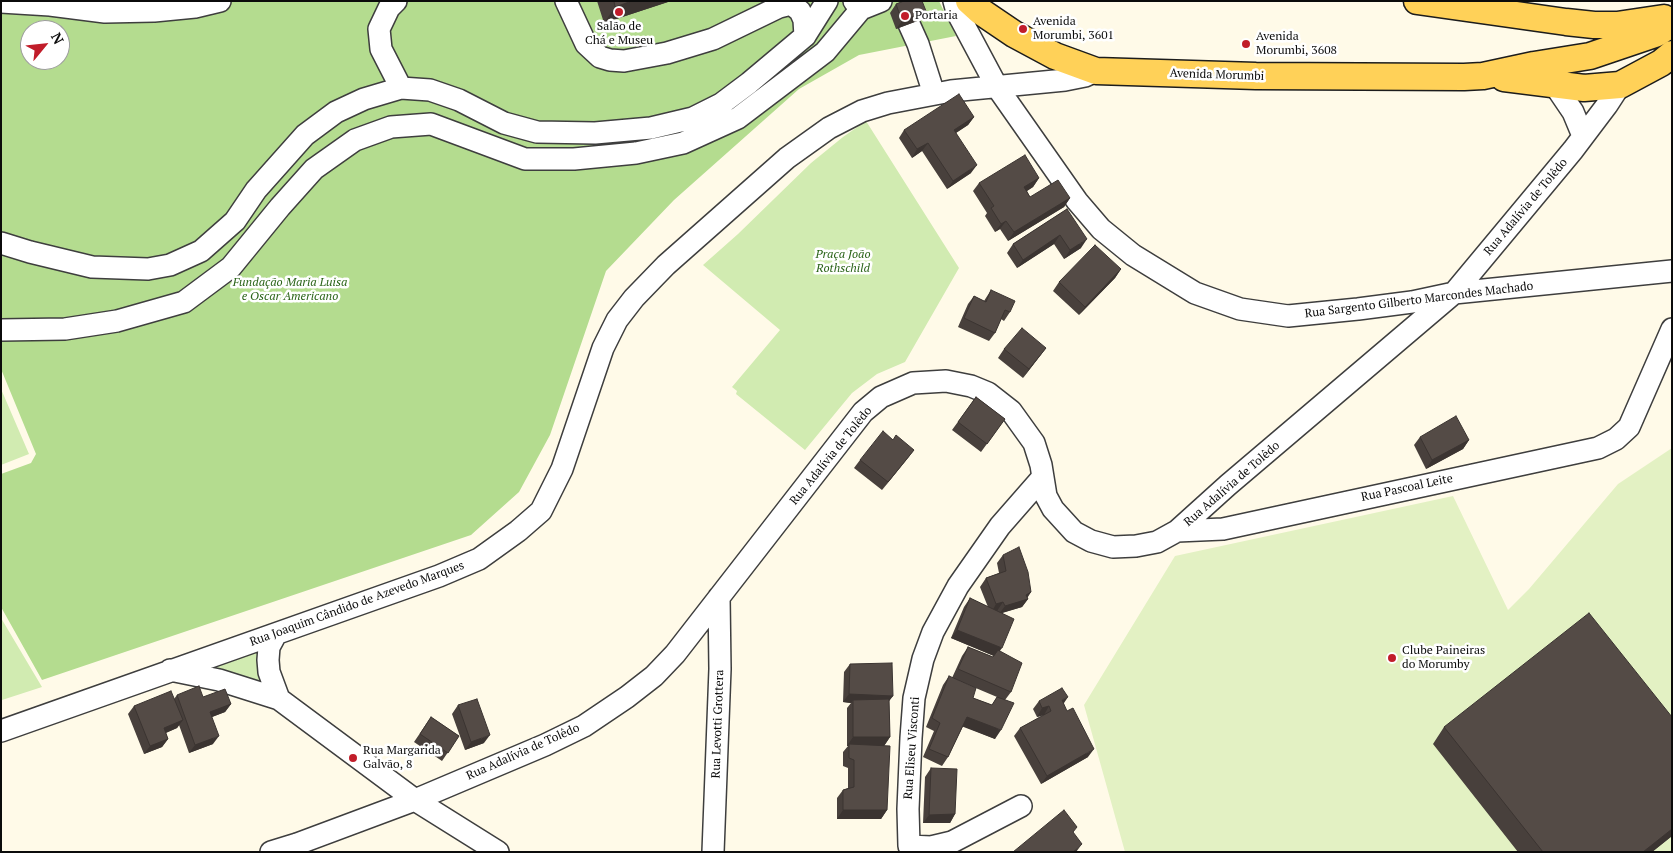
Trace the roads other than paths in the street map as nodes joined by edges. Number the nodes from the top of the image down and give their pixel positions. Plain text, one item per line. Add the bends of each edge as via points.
1 (220, 1) edge
2 (396, 1) edge
3 (566, 1) edge
4 (827, 1) edge
5 (881, 1) edge
6 (954, 1) edge
7 (970, 1) edge
8 (1419, 1) edge
9 (1, 2) edge
10 (857, 5) edge
11 (903, 11) edge
12 (1672, 16) edge
13 (1566, 22) junction
14 (1672, 24) edge
15 (805, 36) junction
16 (1624, 45) junction
17 (1578, 59) junction
18 (1666, 59) edge
19 (1096, 71) junction
20 (1483, 76) junction
21 (1554, 84) junction
22 (1620, 85) junction
23 (997, 86) junction
24 (401, 88) junction
25 (934, 94) junction
26 (1583, 136) junction
27 (1, 243) edge
28 (1672, 271) edge
29 (1454, 293) junction
30 (1672, 329) edge
31 (1, 330) edge
32 (1042, 478) junction
33 (1177, 531) junction
34 (719, 597) junction
35 (276, 634) junction
36 (170, 670) junction
37 (279, 700) junction
38 (1, 731) edge
39 (415, 800) junction
40 (1021, 806) dead end
41 (302, 848) edge
42 (271, 852) edge
43 (498, 852) edge
44 (713, 852) edge

1 - 9 street via 154,11 106,12
2 - 24 street via 379,29 380,49
3 - 15 street via 586,44 600,57 610,60 624,61 667,53 713,39 791,4 800,11 804,20
4 - 15 street
5 - 10 street
6 - 23 street, Rua Sargento Gilberto Marcondes Machado
7 - 19 main road, Avenida Morumbi via 1014,34 1055,56
8 - 13 main road
10 - 31 street via 825,52 790,80 738,118 684,143 636,153 574,159 525,159 431,124 392,127 355,140 314,169 231,267 184,302 117,321 65,329
11 - 25 street via 918,44
12 - 13 main road via 1617,26
13 - 16 main road via 1598,39
13 - 17 main road via 1579,45
14 - 16 main road, Avenida Morumbi
15 - 24 street via 721,104 693,118 651,128 595,133 537,132 504,123 459,100 430,90
16 - 17 main road, Avenida Morumbi
16 - 18 main road
17 - 20 main road, Avenida Morumbi
18 - 22 main road, Avenida Morumbi
19 - 20 main road, Avenida Morumbi via 1256,76
19 - 23 street, Rua Joaquim Cândido de Azevedo Marques via 1059,81
20 - 21 main road, Avenida Morumbi
21 - 22 main road, Avenida Morumbi via 1584,88
21 - 26 street
22 - 26 street, Rua Adalívia de Tolêdo
23 - 25 street, Rua Joaquim Cândido de Azevedo Marques
23 - 29 street, Rua Sargento Gilberto Marcondes Machado via 1077,201 1101,229 1132,255 1195,293 1240,309 1288,316 1412,302
24 - 27 street via 336,112 283,158 235,221 201,251 170,265 148,269 92,267
25 - 35 street, Rua Joaquim Cândido de Azevedo Marques via 888,102 829,128 787,158 666,265 634,298 617,320 603,348 562,468 541,511 518,531 478,559 439,576
26 - 29 street, Rua Adalívia de Tolêdo
28 - 29 street, Rua Sargento Gilberto Marcondes Machado
29 - 33 street, Rua Adalívia de Tolêdo
30 - 33 street, Rua Pascoal Leite via 1629,427 1616,439 1598,448 1223,529
32 - 33 street, Rua Adalívia de Tolêdo via 1053,509 1074,532 1092,542 1113,547 1136,546 1157,542
32 - 34 street, Rua Adalívia de Tolêdo via 1034,443 1011,411 988,394 971,386 946,381 913,383 881,397 863,412
32 - 40 street, Rua Eliseu Visconti via 1000,526 958,586 932,632 914,698 909,846 931,847 952,842
34 - 39 street, Rua Adalívia de Tolêdo via 675,654 654,676 620,702 584,726 545,745
34 - 44 street, Rua Levotti Grottera via 720,669
35 - 36 street, Rua Joaquim Cândido de Azevedo Marques
35 - 37 street via 269,647 268,660
36 - 37 street via 219,680
36 - 38 street, Rua Joaquim Cândido de Azevedo Marques
37 - 39 street
39 - 41 street, Rua Adalívia de Tolêdo
39 - 43 street
41 - 42 street, Rua Adalívia de Tolêdo

